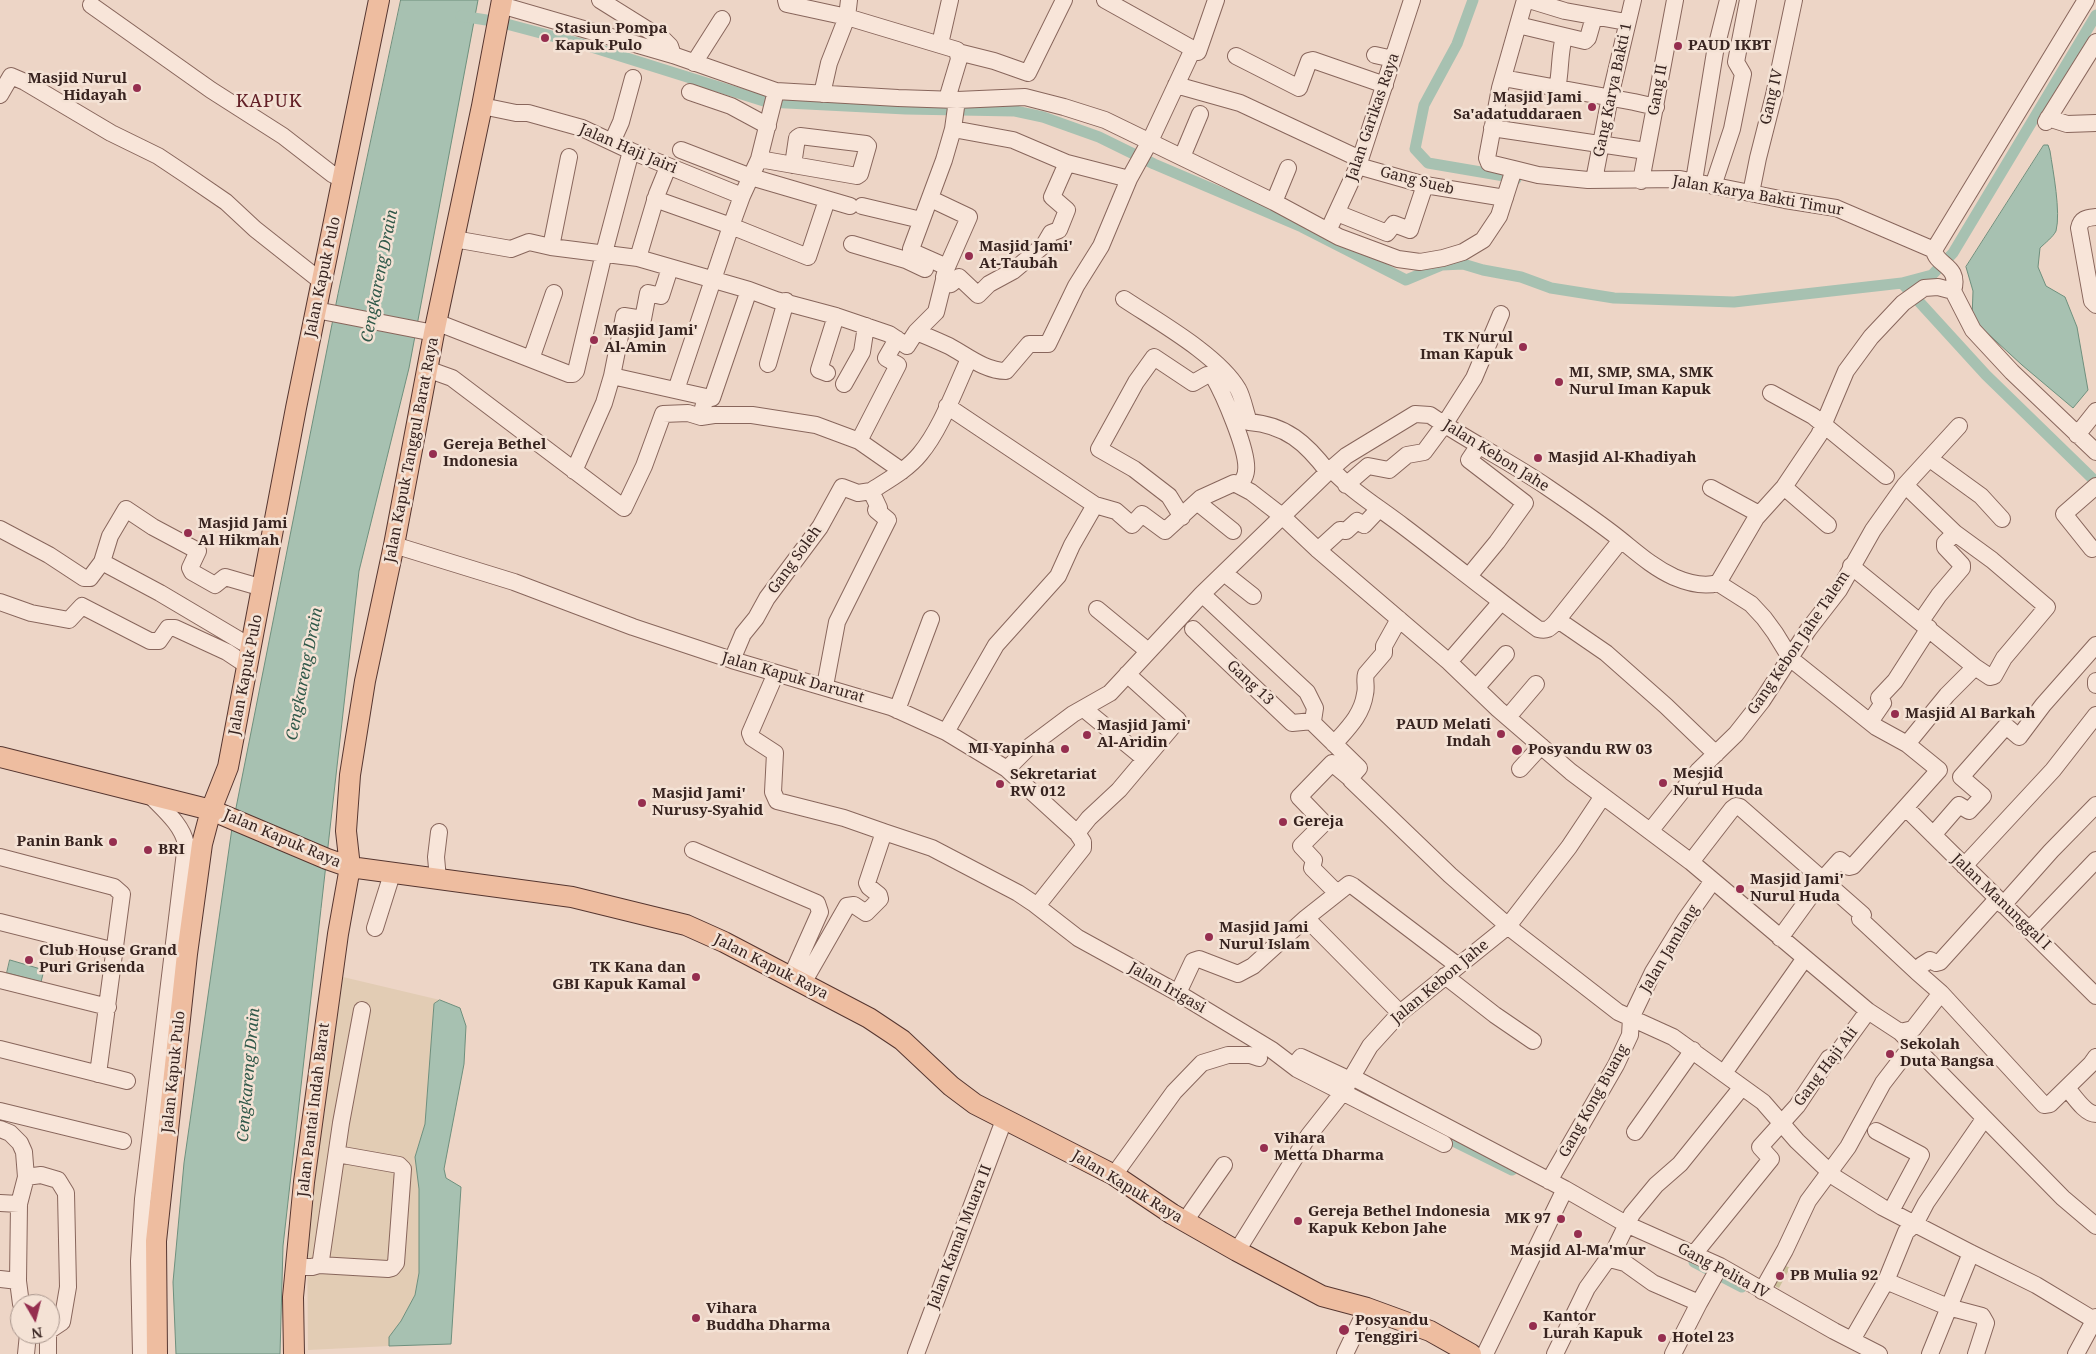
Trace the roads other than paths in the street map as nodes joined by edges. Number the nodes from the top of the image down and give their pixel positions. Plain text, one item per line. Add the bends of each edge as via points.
1 (380, 0) edge
2 (600, 0) edge
3 (786, 0) edge
4 (849, 0) edge
5 (950, 0) edge
6 (1064, 0) edge
7 (1105, 0) edge
8 (1216, 0) edge
9 (1412, 0) edge
10 (1525, 0) edge
11 (1529, 0) edge
12 (1633, 0) edge
13 (1675, 0) edge
14 (1728, 0) edge
15 (1748, 0) edge
16 (1794, 0) edge
17 (2086, 0) edge
18 (91, 5) dead end
19 (501, 6) edge
20 (847, 17) junction
21 (1594, 17) junction
22 (722, 19) dead end
23 (1626, 22) junction
24 (1518, 25) junction
25 (1564, 36) junction
26 (2096, 42) edge
27 (940, 44) junction
28 (958, 52) junction
29 (1198, 52) dead end
30 (673, 55) junction
31 (1376, 55) dead end
32 (1236, 56) dead end
33 (1393, 59) junction
34 (694, 63) junction
35 (633, 78) dead end
36 (1503, 78) junction
37 (1176, 85) junction
38 (1385, 85) junction
39 (1557, 89) junction
40 (690, 92) dead end
41 (822, 94) junction
42 (0, 95) edge
43 (775, 95) junction
44 (1610, 97) junction
45 (953, 102) junction
46 (482, 106) junction
47 (1656, 108) junction
48 (1200, 114) dead end
49 (2096, 123) edge
50 (769, 124) junction
51 (953, 127) junction
52 (1492, 128) junction
53 (612, 142) junction
54 (1601, 144) junction
55 (1148, 145) junction
56 (681, 150) dead end
57 (631, 151) junction
58 (1646, 151) junction
59 (568, 157) dead end
60 (1182, 157) junction
61 (759, 159) junction
62 (1067, 163) junction
63 (1359, 163) junction
64 (793, 165) dead end
65 (668, 167) junction
66 (1288, 168) dead end
67 (1131, 174) junction
68 (751, 177) junction
69 (344, 180) junction
70 (1594, 180) junction
71 (1511, 181) junction
72 (1641, 181) junction
73 (1694, 182) junction
74 (1425, 185) junction
75 (1713, 186) junction
76 (1751, 193) junction
77 (742, 196) junction
78 (655, 199) junction
79 (827, 200) junction
80 (931, 200) junction
81 (1274, 202) junction
82 (1337, 213) junction
83 (2096, 217) edge
84 (921, 220) junction
85 (1397, 225) junction
86 (731, 226) junction
87 (1328, 230) junction
88 (454, 238) junction
89 (852, 244) dead end
90 (552, 247) junction
91 (604, 253) junction
92 (1388, 255) junction
93 (638, 258) junction
94 (1940, 258) junction
95 (670, 268) junction
96 (945, 275) junction
97 (712, 280) junction
98 (322, 282) junction
99 (749, 290) junction
100 (1953, 291) junction
101 (554, 293) dead end
102 (1124, 299) dead end
103 (786, 301) junction
104 (2096, 305) edge
105 (322, 312) junction
106 (1501, 314) dead end
107 (836, 316) junction
108 (866, 326) junction
109 (432, 329) junction
110 (916, 332) junction
111 (896, 339) junction
112 (532, 359) junction
113 (969, 359) junction
114 (768, 364) dead end
115 (427, 369) junction
116 (827, 374) dead end
117 (612, 376) junction
118 (844, 384) dead end
119 (676, 390) junction
120 (1771, 392) dead end
121 (706, 397) junction
122 (947, 406) junction
123 (2096, 411) edge
124 (701, 417) junction
125 (1824, 424) junction
126 (1444, 425) junction
127 (1958, 426) dead end
128 (2077, 435) junction
129 (859, 441) junction
130 (1478, 445) junction
131 (2096, 452) edge
132 (1930, 459) junction
133 (1330, 470) junction
134 (574, 471) junction
135 (902, 471) junction
136 (1886, 476) dead end
137 (1240, 485) junction
138 (1346, 485) junction
139 (1905, 485) junction
140 (2096, 486) edge
141 (1784, 487) junction
142 (1711, 488) dead end
143 (871, 491) junction
144 (1197, 502) junction
145 (1095, 505) junction
146 (1379, 509) junction
147 (1759, 514) junction
148 (1282, 516) junction
149 (1182, 517) junction
150 (2002, 519) dead end
151 (1828, 525) dead end
152 (0, 529) edge
153 (1234, 531) dead end
154 (1955, 533) junction
155 (1621, 540) junction
156 (394, 545) junction
157 (2092, 549) dead end
158 (1318, 550) junction
159 (102, 562) junction
160 (1852, 566) junction
161 (1224, 573) junction
162 (1469, 576) junction
163 (1718, 582) junction
164 (262, 588) junction
165 (1202, 594) junction
166 (1253, 596) dead end
167 (0, 602) edge
168 (1501, 602) junction
169 (1097, 609) dead end
170 (931, 619) dead end
171 (1399, 619) junction
172 (1558, 620) junction
173 (1925, 624) junction
174 (1193, 629) dead end
175 (2096, 645) edge
176 (1148, 651) junction
177 (1506, 654) dead end
178 (250, 657) junction
179 (1791, 659) junction
180 (732, 660) junction
181 (1449, 662) junction
182 (1976, 667) junction
183 (776, 673) junction
184 (1127, 674) junction
185 (2096, 681) edge
186 (1536, 684) dead end
187 (2096, 685) edge
188 (825, 686) junction
189 (1476, 688) junction
190 (1084, 709) junction
191 (897, 710) junction
192 (2096, 715) edge
193 (1508, 717) junction
194 (1313, 721) junction
195 (1870, 722) junction
196 (946, 732) junction
197 (1334, 744) junction
198 (1906, 744) junction
199 (1541, 746) junction
200 (1716, 754) junction
201 (0, 757) edge
202 (1145, 759) junction
203 (1007, 769) junction
204 (1520, 769) dead end
205 (1350, 778) junction
206 (149, 794) junction
207 (1604, 796) junction
208 (2096, 805) edge
209 (1906, 808) junction
210 (217, 812) junction
211 (1651, 830) junction
212 (439, 832) dead end
213 (884, 832) junction
214 (1077, 833) junction
215 (1933, 835) junction
216 (693, 850) dead end
217 (0, 857) edge
218 (2096, 860) edge
219 (1691, 862) junction
220 (1964, 866) junction
221 (350, 867) junction
222 (392, 874) junction
223 (438, 879) junction
224 (1823, 879) junction
225 (1712, 882) junction
226 (1337, 893) junction
227 (2000, 902) junction
228 (1037, 906) junction
229 (1306, 918) junction
230 (0, 922) edge
231 (1508, 926) junction
232 (375, 928) dead end
233 (2029, 930) junction
234 (1780, 938) junction
235 (116, 951) junction
236 (1805, 958) junction
237 (1451, 970) junction
238 (1917, 972) junction
239 (0, 980) edge
240 (797, 980) junction
241 (1941, 992) junction
242 (1178, 993) junction
243 (2096, 996) edge
244 (108, 1007) junction
245 (362, 1010) dead end
246 (1868, 1011) junction
247 (1400, 1013) junction
248 (1632, 1018) junction
249 (1900, 1032) junction
250 (1533, 1041) dead end
251 (1913, 1044) junction
252 (0, 1050) edge
253 (1693, 1050) junction
254 (2096, 1057) edge
255 (1259, 1058) dead end
256 (1724, 1073) junction
257 (98, 1074) junction
258 (127, 1081) dead end
259 (1348, 1084) junction
260 (1742, 1087) junction
261 (2067, 1088) junction
262 (0, 1111) edge
263 (2096, 1114) edge
264 (1984, 1119) junction
265 (1004, 1120) junction
266 (1783, 1123) junction
267 (0, 1129) edge
268 (1876, 1131) dead end
269 (1635, 1132) dead end
270 (123, 1142) dead end
271 (1444, 1144) dead end
272 (337, 1154) junction
273 (1224, 1164) dead end
274 (1830, 1173) junction
275 (1114, 1176) junction
276 (26, 1177) junction
277 (1549, 1181) junction
278 (1562, 1196) junction
279 (0, 1203) edge
280 (19, 1204) junction
281 (1891, 1211) junction
282 (1185, 1221) junction
283 (1915, 1224) junction
284 (1625, 1226) junction
285 (2096, 1226) edge
286 (1237, 1251) junction
287 (1970, 1253) junction
288 (1694, 1254) junction
289 (1610, 1259) junction
290 (319, 1264) junction
291 (295, 1267) junction
292 (1716, 1271) junction
293 (0, 1280) edge
294 (18, 1281) junction
295 (1886, 1282) junction
296 (1762, 1291) junction
297 (20, 1294) edge
298 (1699, 1303) junction
299 (1948, 1307) junction
300 (1367, 1308) junction
301 (2095, 1319) edge
302 (60, 1323) edge
303 (1852, 1340) junction
304 (2090, 1341) edge
305 (141, 1354) edge
306 (157, 1354) edge
307 (294, 1354) edge
308 (916, 1354) edge
309 (1345, 1354) edge
310 (1471, 1354) edge
311 (1485, 1354) edge
312 (1555, 1354) edge
313 (1673, 1354) edge
314 (1879, 1354) edge
315 (1930, 1354) edge
316 (1976, 1354) edge
317 (2076, 1354) edge

1 - 69 main road, Jalan Kapuk Pulo
2 - 30 street via 664,40
3 - 20 street via 787,4
4 - 20 street
5 - 27 street
6 - 28 street via 1028,73 994,60
7 - 37 street via 1193,49
8 - 29 street
9 - 33 street, Jalan Garikas Raya
10 - 24 street, Jalan Karya Bakti Timur
11 - 21 street
12 - 23 street, Gang Karya Bakti 1
13 - 47 street, Gang II
14 - 73 street via 1715,52
15 - 75 street via 1736,62 1743,74 1732,129
16 - 76 street, Gang IV
17 - 94 street
18 - 69 street
19 - 30 street
19 - 46 main road, Jalan Kapuk Tanggul Barat Raya
20 - 27 street
20 - 41 street via 829,63
21 - 23 street
21 - 25 street via 1586,41
22 - 34 street
23 - 44 street, Gang Karya Bakti 1
24 - 25 street
24 - 36 street, Jalan Karya Bakti Timur
25 - 39 street
26 - 49 street via 2047,120 2067,124
27 - 28 street
28 - 45 street
30 - 34 street
31 - 33 street
32 - 38 street via 1299,88 1309,61 1313,60
33 - 38 street, Jalan Garikas Raya
34 - 43 street
35 - 53 street
36 - 39 street
36 - 52 street, Jalan Karya Bakti Timur
37 - 55 street
37 - 63 street, Gang Sueb via 1240,104
38 - 63 street, Jalan Garikas Raya
39 - 44 street
40 - 50 street
41 - 43 street
41 - 45 street
42 - 98 street via 11,76 158,156 226,202
43 - 50 street
44 - 47 street
44 - 54 street, Gang Karya Bakti 1
45 - 51 street
45 - 55 street via 1025,97 1105,120
46 - 53 street, Jalan Haji Jairi via 528,113 582,128
46 - 88 main road, Jalan Kapuk Tanggul Barat Raya
47 - 58 street, Gang II
48 - 60 street
50 - 61 street
51 - 62 street via 1013,140
51 - 80 street
52 - 54 street
52 - 71 street, Jalan Karya Bakti Timur via 1488,162
53 - 57 street, Jalan Haji Jairi
54 - 58 street
54 - 70 street, Gang Karya Bakti 1
55 - 60 street
55 - 67 street
56 - 68 street
57 - 65 street, Jalan Haji Jairi
57 - 91 street
58 - 72 street, Gang II
59 - 90 street
60 - 81 street
61 - 64 street
61 - 68 street
62 - 67 street
62 - 96 street via 1052,197 1067,210 1058,230 1051,233 1044,245 978,294 959,277 951,284
63 - 74 street, Gang Sueb
63 - 82 street, Jalan Garikas Raya
65 - 77 street, Jalan Haji Jairi
65 - 78 street
66 - 81 street
67 - 113 street via 1101,246 1064,308 1048,344 1029,344 1006,372
68 - 77 street
68 - 79 street
69 - 98 main road, Jalan Kapuk Pulo
70 - 71 street, Jalan Karya Bakti Timur via 1538,175
70 - 72 street, Jalan Karya Bakti Timur
71 - 74 street, Gang Sueb
71 - 92 street via 1499,216 1483,240 1463,252 1420,262
72 - 73 street, Jalan Karya Bakti Timur via 1680,179
73 - 75 street, Jalan Karya Bakti Timur
74 - 85 street via 1412,228 1409,230
75 - 76 street, Jalan Karya Bakti Timur
76 - 94 street, Jalan Karya Bakti Timur via 1836,208
77 - 86 street
78 - 86 street
78 - 93 street
79 - 84 street
79 - 86 street via 808,257
80 - 84 street
80 - 96 street via 969,217
81 - 87 street
82 - 85 street via 1387,233
82 - 87 street, Jalan Garikas Raya
83 - 104 street via 2084,219 2079,228 2092,301
84 - 96 street via 911,249
85 - 92 street
86 - 97 street
87 - 92 street
88 - 90 street via 511,249 529,242
88 - 109 main road, Jalan Kapuk Tanggul Barat Raya
89 - 96 street
90 - 91 street
91 - 93 street
91 - 112 street via 576,371 569,374
93 - 95 street
94 - 100 street via 1955,285
95 - 97 street
95 - 117 street via 661,296 648,293 643,319 624,316
96 - 110 street via 936,312
97 - 99 street
97 - 119 street
98 - 105 main road, Jalan Kapuk Pulo
99 - 103 street
99 - 121 street via 712,398
100 - 125 street via 1924,288 1903,303 1871,337 1846,371
100 - 128 street via 1973,330
101 - 112 street
102 - 133 street via 1210,358 1238,390 1248,422 1264,423 1298,439
103 - 107 street
103 - 114 street
105 - 109 street
105 - 164 main road, Jalan Kapuk Pulo
106 - 126 street via 1474,378
107 - 108 street
107 - 116 street via 819,370
108 - 111 street
108 - 118 street via 862,352
109 - 112 street
109 - 115 main road, Jalan Kapuk Tanggul Barat Raya
110 - 111 street via 909,346
110 - 113 street via 949,346
111 - 129 street via 886,358 898,365
113 - 122 street
115 - 134 street via 452,378
115 - 156 main road, Jalan Kapuk Tanggul Barat Raya
117 - 119 street
117 - 134 street via 604,403
119 - 121 street
120 - 125 street
121 - 124 street
122 - 135 street via 920,455
122 - 145 street
123 - 128 street
124 - 129 street via 752,415 816,424
124 - 134 street via 688,413 663,414 625,508
125 - 136 street
125 - 141 street
126 - 130 street, Jalan Kebon Jahe
126 - 133 street, Jalan Kebon Jahe via 1430,415 1415,414 1346,456
126 - 138 street via 1422,454 1407,455 1389,470 1368,466
127 - 132 street, Gang Kebon Jahe Talem
128 - 131 street
129 - 135 street
130 - 155 street, Jalan Kebon Jahe via 1531,476
130 - 162 street via 1470,460 1525,503
132 - 139 street, Gang Kebon Jahe Talem
132 - 150 street via 1981,496
133 - 138 street
133 - 148 street, Jalan Kebon Jahe
135 - 143 street
137 - 144 street via 1234,483 1223,487
137 - 148 street
137 - 149 street via 1247,469 1239,438 1213,376 1207,375 1193,383 1154,357 1136,382 1099,449 1134,469 1169,496
138 - 146 street
139 - 154 street
139 - 160 street, Gang Kebon Jahe Talem
140 - 157 street via 2064,514
141 - 147 street
141 - 151 street
142 - 147 street
143 - 180 street, Gang Soleh via 858,493 842,487 820,527 743,634
143 - 188 street via 879,508 876,510 888,520 837,622
144 - 149 street
144 - 153 street
145 - 149 street via 1116,511 1132,525 1142,514 1165,531
145 - 196 street via 1058,576 996,645
146 - 158 street via 1364,525 1357,521 1346,531 1340,530
146 - 162 street
147 - 163 street
148 - 158 street
148 - 161 street, Jalan Kebon Jahe
152 - 159 street via 84,578 90,578
154 - 173 street via 1945,547 1962,568 1938,595
154 - 182 street via 2047,607 2004,658 1994,676 1990,677
155 - 163 street, Jalan Kebon Jahe via 1646,562 1676,578 1709,586
155 - 172 street
156 - 180 street, Jalan Kapuk Darurat via 514,582
156 - 221 main road, Jalan Kapuk Tanggul Barat Raya via 365,681 350,775 346,831
158 - 171 street
159 - 164 street via 110,536 126,509 152,528 198,551 190,568 192,572 215,585 224,578
159 - 178 street via 160,593
160 - 173 street
160 - 179 street, Gang Kebon Jahe Talem
161 - 165 street, Jalan Kebon Jahe
161 - 166 street
162 - 168 street
163 - 179 street via 1751,604
164 - 178 main road, Jalan Kapuk Pulo
165 - 176 street, Jalan Kebon Jahe
165 - 194 street via 1307,692 1315,708
167 - 178 street via 69,620 82,606 150,641 158,641 168,628 174,628 227,652
168 - 172 street via 1538,629 1550,629
168 - 181 street
169 - 176 street
170 - 191 street
171 - 181 street
171 - 197 street via 1384,646 1384,653 1366,674 1366,691 1356,720
172 - 200 street via 1606,653
173 - 182 street
173 - 195 street via 1895,681 1879,698 1883,703
174 - 194 street, Gang 13 via 1292,723
175 - 215 street via 2019,737 2006,726 1989,742 1961,777 1983,796 1968,811 1959,804
176 - 184 street, Jalan Kebon Jahe
177 - 189 street
178 - 210 main road, Jalan Kapuk Pulo
179 - 195 street
179 - 200 street, Gang Kebon Jahe Talem via 1741,728
180 - 183 street, Jalan Kapuk Darurat
181 - 189 street
182 - 198 street via 1947,695
183 - 188 street, Jalan Kapuk Darurat
183 - 213 street, Jalan Irigasi via 750,735 775,752 773,792 777,801
184 - 190 street, Jalan Kebon Jahe via 1110,693
184 - 202 street via 1178,720
185 - 187 street
186 - 193 street
188 - 191 street, Jalan Kapuk Darurat
189 - 193 street
190 - 202 street
190 - 203 street, Jalan Kebon Jahe via 1029,746
191 - 196 street, Jalan Kapuk Darurat
192 - 220 street via 2053,770
193 - 199 street
194 - 197 street
195 - 198 street
196 - 203 street, Jalan Kapuk Darurat
197 - 205 street via 1359,768
198 - 209 street via 1939,769
199 - 204 street
199 - 207 street
200 - 211 street, Gang Kebon Jahe Talem via 1698,771
201 - 206 main road, Jalan Kapuk Raya
202 - 214 street
203 - 214 street, Jalan Kapuk Darurat
205 - 226 street via 1332,764 1299,797 1324,823 1301,846 1314,860 1312,868
205 - 231 street
206 - 210 main road, Jalan Kapuk Raya
206 - 305 street, Jalan Kapuk Pulo via 182,831 186,844 143,1198 139,1261
207 - 211 street
207 - 231 street, Jalan Kebon Jahe
208 - 227 street
209 - 215 street, Jalan Manunggal I
209 - 224 street via 1852,866 1841,860
210 - 221 main road, Jalan Kapuk Raya
210 - 306 main road, Jalan Kapuk Pulo via 202,844 187,954 156,1241
211 - 219 street
212 - 223 street
213 - 228 street, Jalan Irigasi via 932,848
213 - 240 street via 867,883 880,899 866,913 854,905 847,906
214 - 228 street via 1083,848
215 - 220 street, Jalan Manunggal I
216 - 240 street via 817,903 820,912
217 - 235 street via 120,891
218 - 233 street
219 - 224 street via 1732,809 1739,806
219 - 225 street
220 - 227 street, Jalan Manunggal I
221 - 222 main road, Jalan Kapuk Raya
221 - 291 main road, Jalan Pantai Indah Barat via 320,1057
222 - 223 main road, Jalan Kapuk Raya
222 - 232 street
223 - 240 main road, Jalan Kapuk Raya via 572,897 686,925
224 - 234 street
224 - 238 street via 1863,915 1860,920
225 - 234 street
225 - 248 street, Jalan Jamlang via 1653,972
226 - 229 street
226 - 237 street via 1349,884 1353,886
227 - 233 street, Jalan Manunggal I
227 - 238 street via 1940,962 1930,960
228 - 242 street, Jalan Irigasi via 1078,938
229 - 242 street via 1253,966 1238,974 1199,959 1193,961
229 - 247 street
230 - 235 street
231 - 237 street, Jalan Kebon Jahe
231 - 248 street via 1618,1012
233 - 243 street, Jalan Manunggal I
234 - 236 street
235 - 244 street
236 - 246 street
236 - 256 street
237 - 247 street, Jalan Kebon Jahe
237 - 250 street via 1495,1015
238 - 241 street
239 - 244 street
240 - 265 main road, Jalan Kapuk Raya via 884,1026 951,1086
241 - 249 street via 1913,1029
241 - 261 street via 2039,1101 2049,1105
242 - 259 street, Jalan Irigasi via 1272,1050 1297,1069 1301,1057
244 - 257 street
245 - 272 street
246 - 249 street
246 - 266 street, Gang Haji Ali via 1836,1055 1829,1058
247 - 259 street, Jalan Kebon Jahe via 1370,1046
248 - 253 street
248 - 277 street, Gang Kong Buang via 1630,1035 1616,1065
249 - 251 street
251 - 264 street
251 - 274 street via 1883,1083 1855,1136
252 - 257 street
253 - 256 street
253 - 269 street
254 - 261 street
255 - 275 street via 1228,1055 1202,1063 1174,1092
256 - 260 street
257 - 258 street
259 - 271 street, Jalan Irigasi
259 - 277 street, Gang Pelita IV
259 - 286 street, Jalan Kebon Jahe via 1309,1134
260 - 266 street via 1763,1102
260 - 284 street via 1680,1164 1656,1185
261 - 263 street via 2087,1111
262 - 270 street
264 - 283 street
264 - 285 street via 2062,1198
265 - 275 main road, Jalan Kapuk Raya
265 - 308 street, Jalan Kamal Muara II
266 - 274 street
266 - 288 street, Gang Haji Ali via 1760,1148 1771,1159
267 - 276 street via 10,1132 20,1143
268 - 281 street via 1921,1155
272 - 290 street
272 - 290 street via 399,1165 403,1169 396,1263 388,1269
273 - 282 street
274 - 281 street
274 - 296 street via 1808,1201
275 - 282 main road, Jalan Kapuk Raya
276 - 280 street
276 - 302 street via 41,1175 58,1180 66,1193 68,1288
277 - 278 street, Gang Pelita IV
278 - 284 street, Gang Pelita IV
278 - 311 street
279 - 280 street
280 - 294 street
281 - 283 street
282 - 286 main road, Jalan Kapuk Raya
283 - 287 street
283 - 295 street via 1906,1232
284 - 288 street, Gang Pelita IV
284 - 289 street
286 - 300 main road, Jalan Kapuk Raya via 1322,1296
287 - 299 street
287 - 301 street via 2036,1284
288 - 292 street, Gang Pelita IV
289 - 298 street
289 - 312 street via 1587,1288
290 - 291 street
291 - 307 main road, Jalan Pantai Indah Barat
292 - 296 street, Gang Pelita IV
292 - 298 street
293 - 294 street
294 - 297 street
295 - 299 street
295 - 303 street
296 - 303 street, Gang Pelita IV
298 - 313 street
299 - 315 street
299 - 316 street via 1982,1316 1986,1323
300 - 309 street
300 - 310 main road, Jalan Kapuk Raya via 1430,1331
301 - 304 street
303 - 314 street, Gang Pelita IV
304 - 317 street

